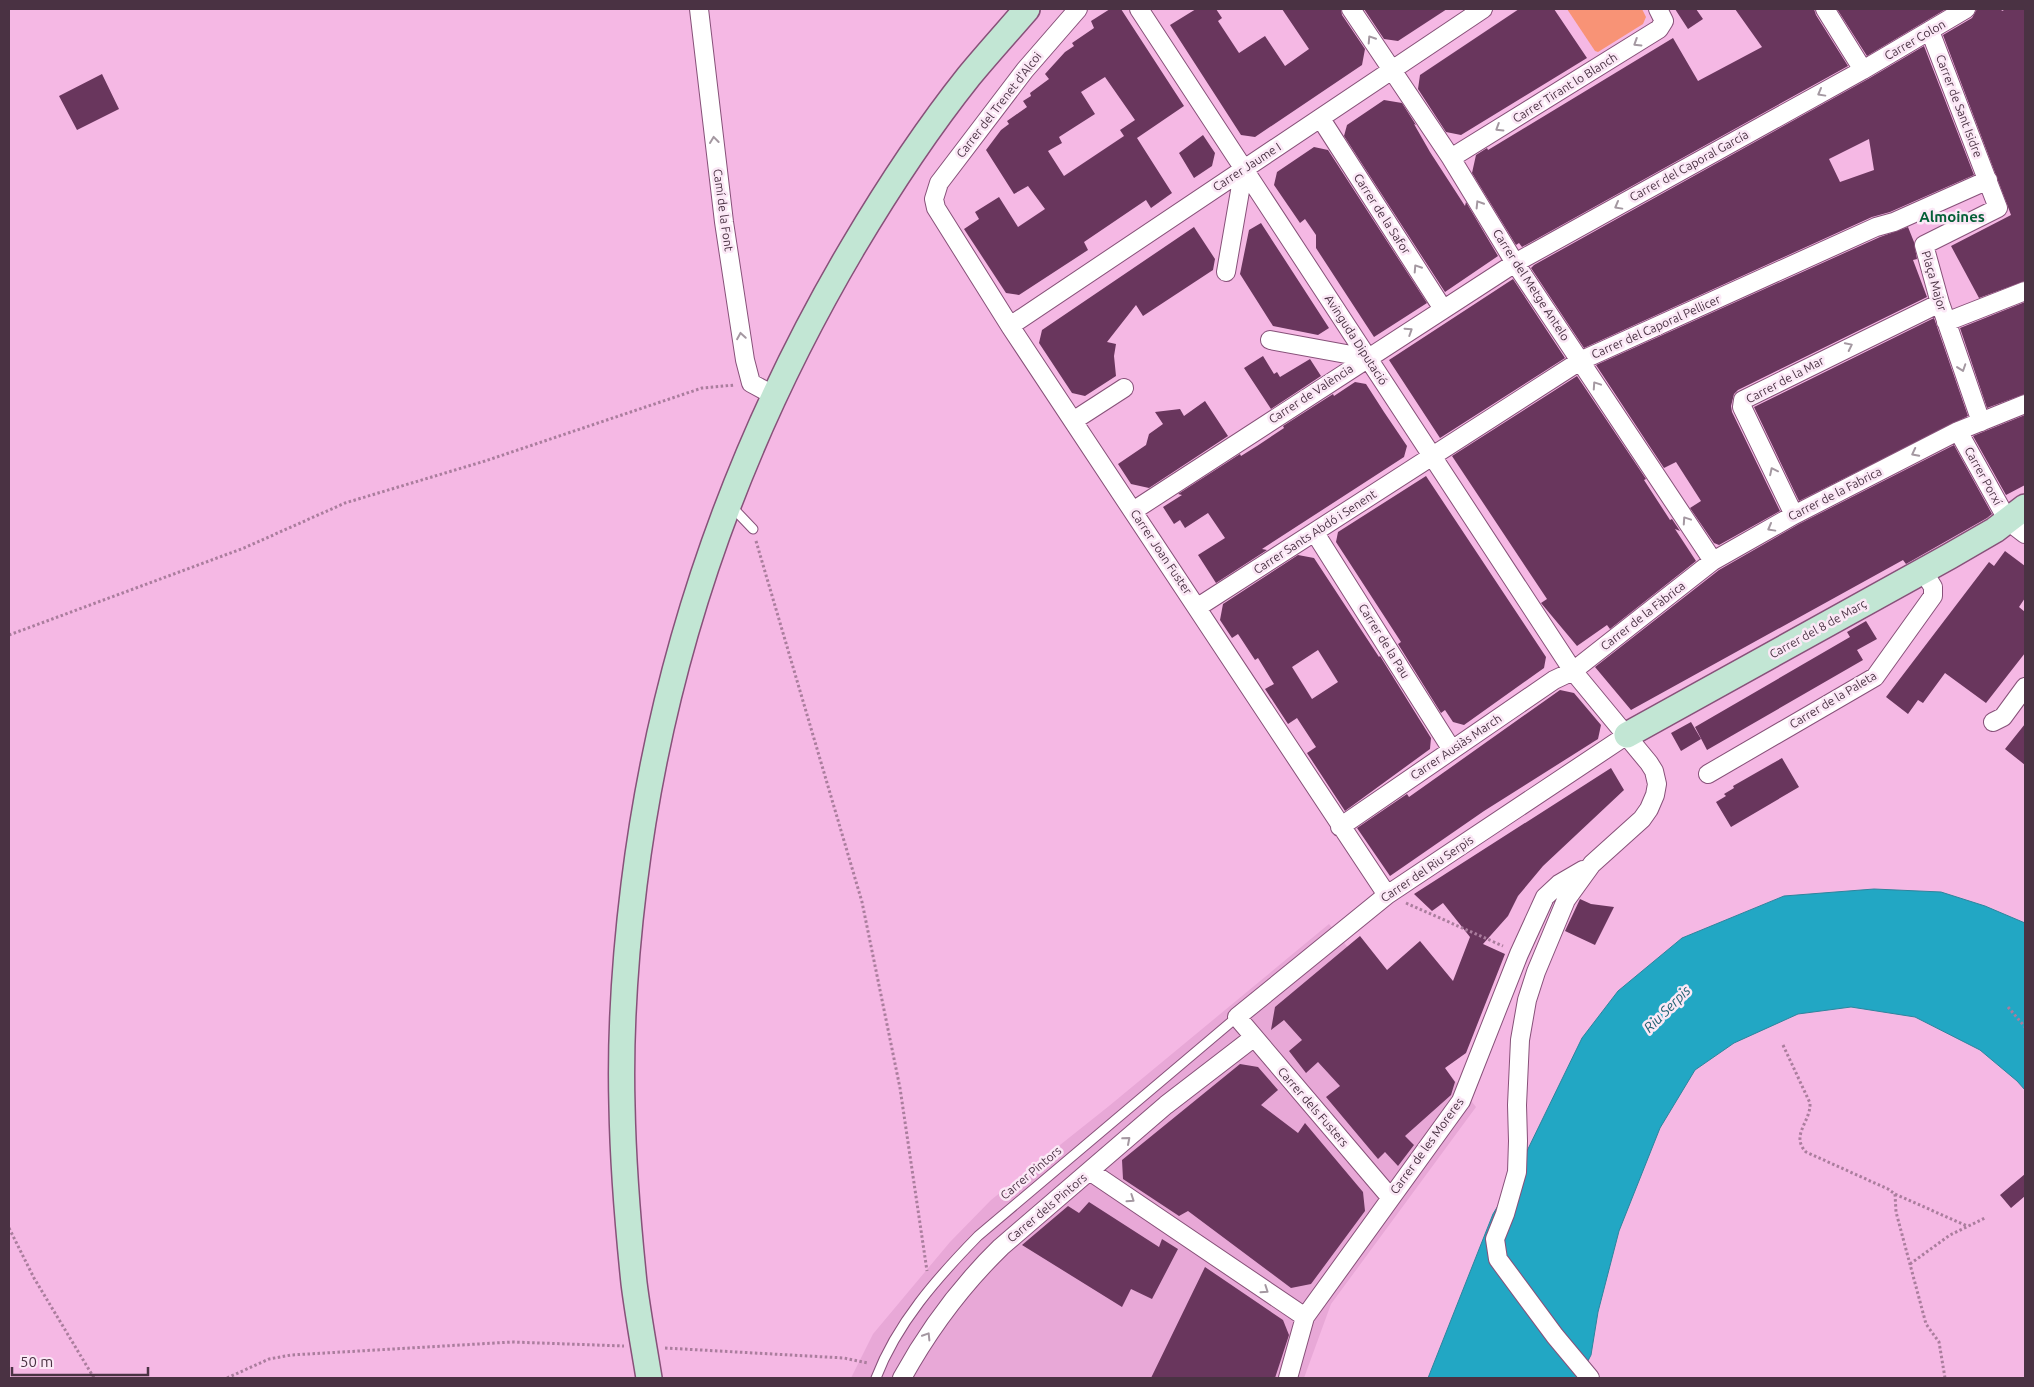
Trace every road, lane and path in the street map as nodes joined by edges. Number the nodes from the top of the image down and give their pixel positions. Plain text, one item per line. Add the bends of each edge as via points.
1 (699, 9) edge
2 (1027, 9) edge
3 (1078, 9) edge
4 (1139, 9) edge
5 (1351, 9) edge
6 (1484, 9) edge
7 (1658, 9) edge
8 (1824, 9) edge
9 (1966, 9) edge
10 (1930, 31) junction
11 (1863, 70) junction
12 (1392, 71) junction
13 (1321, 119) junction
14 (1451, 158) junction
15 (1244, 168) junction
16 (1988, 180) junction
17 (936, 208) joint
18 (1516, 263) junction
19 (1226, 272) dead end
20 (2025, 291) edge
21 (1940, 303) junction
22 (1443, 309) junction
23 (1946, 322) junction
24 (1010, 326) junction
25 (1270, 340) dead end
26 (1368, 358) junction
27 (1580, 361) junction
28 (751, 384) junction
29 (1124, 388) dead end
30 (775, 396) junction
31 (2025, 404) edge
32 (1073, 421) junction
33 (1981, 422) junction
34 (1958, 431) junction
35 (1432, 456) junction
36 (729, 503) junction
37 (1133, 511) junction
38 (1794, 515) junction
39 (2020, 521) edge
40 (753, 529) joint
41 (1315, 533) junction
42 (1713, 561) junction
43 (1923, 571) junction
44 (1198, 607) junction
45 (9, 635) edge
46 (1573, 671) junction
47 (2025, 687) edge
48 (1993, 722) dead end
49 (1627, 735) junction
50 (1452, 750) junction
51 (1708, 774) dead end
52 (1340, 826) junction
53 (1592, 864) junction
54 (1387, 895) junction
55 (1520, 954) junction
56 (2008, 1007) dead end
57 (1237, 1017) junction
58 (2025, 1027) edge
59 (1253, 1038) junction
60 (1783, 1046) dead end
61 (1091, 1172) junction
62 (1896, 1194) junction
63 (1390, 1197) junction
64 (1985, 1218) dead end
65 (1967, 1226) junction
66 (9, 1228) edge
67 (1910, 1264) junction
68 (930, 1289) junction
69 (1305, 1317) junction
70 (644, 1347) junction
71 (880, 1366) junction
72 (1587, 1375) edge
73 (94, 1378) edge
74 (227, 1378) edge
75 (649, 1378) edge
76 (876, 1378) edge
77 (902, 1378) edge
78 (1288, 1378) edge
79 (1946, 1378) edge

28 -> 1 street, Camí de la Font via 724,222
2 - 30 main road via 968,77 898,175 830,286
3 - 17 street, Carrer del Trenet d'Alcoi via 1025,70 939,183 934,199
4 - 15 street, Avinguda Diputació
12 -> 5 street, Carrer del Metge Antelo
6 - 12 street, Carrer Jaume I
7 -> 14 street, Carrer Tirant lo Blanch via 1664,21 1659,29
8 - 11 street
9 - 10 street, Carrer Colon
10 - 11 street, Carrer Colon
10 - 16 street, Carrer de Sant Isidre
11 -> 18 street, Carrer del Caporal García
12 - 13 street, Carrer Jaume I
12 - 14 street, Carrer del Metge Antelo
13 - 15 street, Carrer Jaume I
22 -> 13 street, Carrer de la Safor
18 -> 14 street, Carrer del Metge Antelo
15 - 19 street
15 - 24 street, Carrer Jaume I
15 - 26 street, Avinguda Diputació
16 - 21 street, Plaça Major via 1998,208 1924,245
16 - 27 street, Carrer del Caporal Pellicer
17 - 24 street, Carrer Joan Fuster
18 - 22 street, Carrer de València
18 - 27 street, Carrer del Metge Antelo
20 - 23 street
21 - 23 street, Plaça Major
38 -> 21 street, Carrer de la Mar via 1742,407 1744,400
26 -> 22 street, Carrer de València
23 -> 33 street, Plaça Major
24 - 32 street, Carrer Joan Fuster
25 - 26 street
26 - 35 street, Avinguda Diputació
26 - 37 street, Carrer de València
27 - 35 street, Carrer del Caporal Pellicer
42 -> 27 street, Carrer del Metge Antelo
28 - 30 street
28 - 45 path via 702,388 485,461 345,502 244,548
29 - 32 street
30 - 36 main road
31 - 33 street, Carrer de la Fabrica
32 - 37 street, Carrer Joan Fuster
33 - 34 street, Carrer de la Fabrica
34 -> 38 street, Carrer de la Fabrica
34 - 39 street, Carrer Porxí
35 - 41 street, Carrer Sants Abdó i Senent
35 - 46 street, Avinguda Diputació
36 - 40 lane
36 - 70 main road via 698,590 669,692 644,810 630,921 624,994 622,1105 634,1278
37 - 44 street, Carrer Joan Fuster
38 -> 42 street, Carrer de la Fabrica
39 - 43 main road, Carrer del 8 de Març
40 - 68 path via 862,902 900,1088
41 - 44 street, Carrer Sants Abdó i Senent
41 - 50 street, Carrer de la Pau
42 - 46 street, Carrer de la Fàbrica
43 - 49 main road, Carrer del 8 de Març
43 - 51 street, Carrer de la Paleta via 1933,588 1933,596 1875,677
44 - 52 street, Carrer Joan Fuster
46 - 49 street
46 - 50 street, Carrer Ausiàs March via 1554,680
47 - 48 street via 2003,717
49 - 53 street via 1654,771 1655,795 1642,819
49 - 54 street, Carrer del Riu Serpis
50 - 52 street, Carrer Ausiàs March
52 - 54 street, Carrer Joan Fuster
53 - 55 street, Carrer de les Moreres via 1548,892
53 - 72 street via 1558,915 1527,1000 1519,1060 1517,1172 1495,1239 1498,1259
54 - 55 path
54 - 57 street, Carrer del Riu Serpis
55 - 63 street, Carrer de les Moreres via 1461,1101
56 - 58 path
57 - 59 street, Carrer dels Fusters
57 - 68 lane, Carrer Pintors via 998,1218
61 -> 59 street via 1166,1105
59 - 63 street, Carrer dels Fusters
60 - 62 path via 1810,1103 1810,1112 1800,1134 1800,1147
61 -> 69 street, Carrer dels Pintors
77 -> 61 street, Carrer dels Pintors via 932,1328 976,1271 1001,1246
62 - 65 path
62 - 67 path via 1896,1212
63 - 69 street, Carrer de les Moreres
64 - 65 path
65 - 67 path
66 - 73 path via 34,1278
67 - 79 path via 1926,1324 1939,1342
68 - 71 lane, Carrer Pintors via 900,1330
69 - 78 street, Carrer de les Moreres
70 - 71 path via 844,1358
70 - 74 path via 512,1342 290,1355 269,1359
70 - 75 main road
71 - 76 lane, Carrer Pintors

